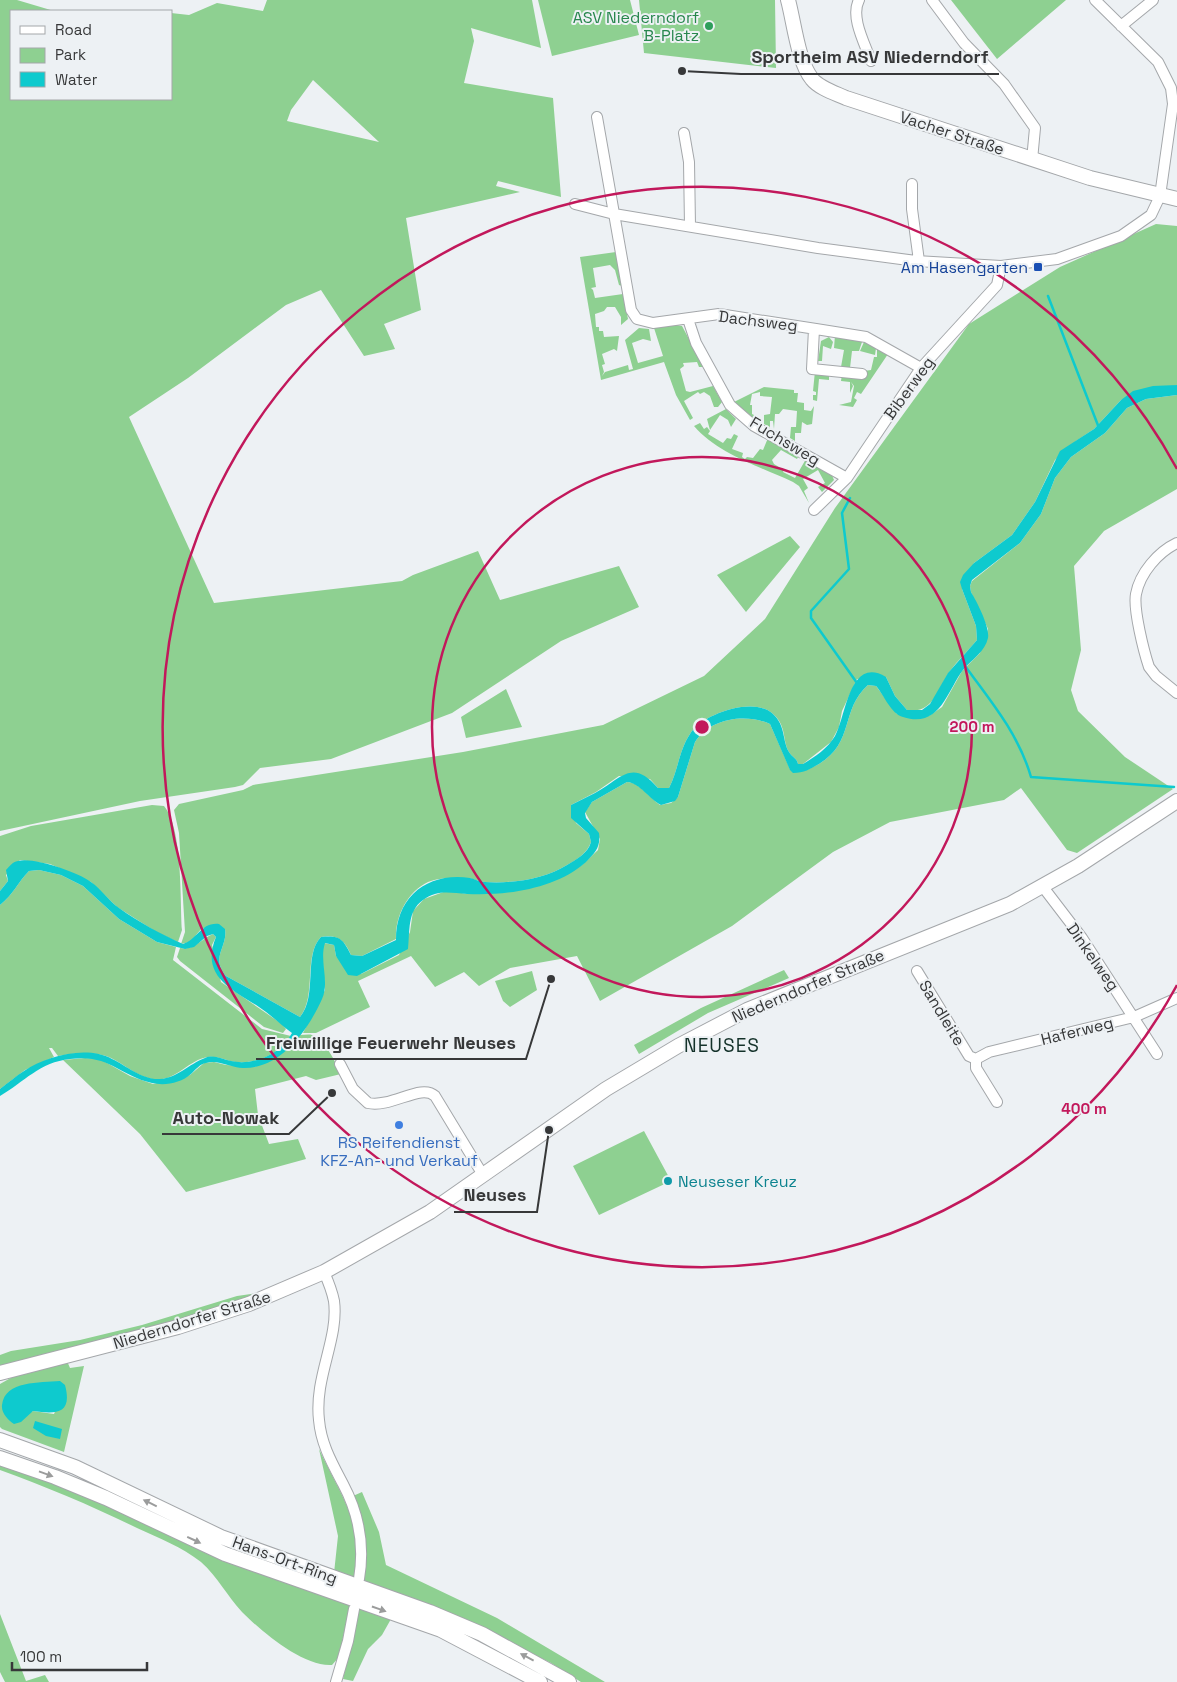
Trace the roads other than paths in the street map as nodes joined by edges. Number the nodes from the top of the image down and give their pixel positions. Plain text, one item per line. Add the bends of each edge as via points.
1 (788, 0) edge
2 (860, 0) edge
3 (932, 0) edge
4 (1095, 0) edge
5 (1153, 0) edge
6 (1122, 26) junction
7 (872, 61) dead end
8 (597, 117) dead end
9 (684, 133) dead end
10 (1172, 154) edge
11 (1032, 160) junction
12 (912, 184) dead end
13 (1160, 196) junction
14 (1177, 199) edge
15 (575, 204) dead end
16 (614, 214) junction
17 (690, 226) junction
18 (918, 261) junction
19 (1001, 266) junction
20 (688, 319) junction
21 (814, 329) junction
22 (921, 368) junction
23 (862, 374) dead end
24 (846, 478) junction
25 (814, 510) dead end
26 (1177, 543) edge
27 (1177, 693) edge
28 (1177, 801) edge
29 (1043, 887) junction
30 (917, 971) dead end
31 (1177, 998) edge
32 (1134, 1017) junction
33 (1158, 1054) dead end
34 (976, 1060) junction
35 (340, 1064) dead end
36 (998, 1102) dead end
37 (483, 1175) junction
38 (324, 1272) junction
39 (6, 1371) edge
40 (0, 1378) edge
41 (3, 1439) edge
42 (0, 1458) edge
43 (359, 1579) dead end
44 (354, 1608) dead end
45 (336, 1682) edge
46 (540, 1682) edge
47 (569, 1682) edge

1 - 11 main road, Vacher Straße via 803,61 812,79 826,89
2 - 7 street via 856,5 858,23
3 - 11 street via 964,43 1004,84 1035,128
4 - 6 street
5 - 6 street
6 - 10 street via 1158,62 1171,88
8 - 16 street
9 - 17 street via 689,162
10 - 13 street
11 - 13 main road, Vacher Straße
12 - 18 street
13 - 14 main road, Vacher Straße
13 - 19 street via 1151,215 1121,236 1057,259
15 - 16 street
16 - 17 street
16 - 20 street, Dachsweg via 630,310 637,320 653,323
17 - 18 street
18 - 19 street
19 - 22 street, Biberweg via 997,285
20 - 21 street, Dachsweg via 719,314
20 - 24 street, Fuchsweg via 696,344 730,404 754,426
21 - 22 street, Dachsweg via 866,337
21 - 23 street via 812,368
22 - 24 street, Biberweg
24 - 25 street, Biberweg
26 - 27 street via 1143,574 1136,601 1149,667
28 - 29 main road, Niederndorfer Straße
29 - 32 street, Dinkelweg via 1082,938
29 - 37 main road, Niederndorfer Straße via 982,917 738,1014 643,1065
30 - 34 street, Sandleite via 969,1056
31 - 32 street, Haferweg
32 - 33 street, Dinkelweg
32 - 34 street, Haferweg via 989,1052
34 - 36 street, Sandleite via 976,1068
35 - 37 street via 353,1089 368,1103 393,1102 430,1091
37 - 38 main road, Niederndorfer Straße via 393,1235
38 - 39 main road, Niederndorfer Straße via 249,1304 178,1327
38 - 43 street via 334,1300 334,1312 319,1384 319,1422 329,1458 347,1492 359,1527 362,1562
39 - 40 main road, Niederndorfer Straße
47 -> 41 main road, Hans-Ort-Ring via 482,1634 430,1612 221,1537 75,1467
42 -> 46 main road, Hans-Ort-Ring via 98,1495 225,1554 441,1630
44 - 45 street

